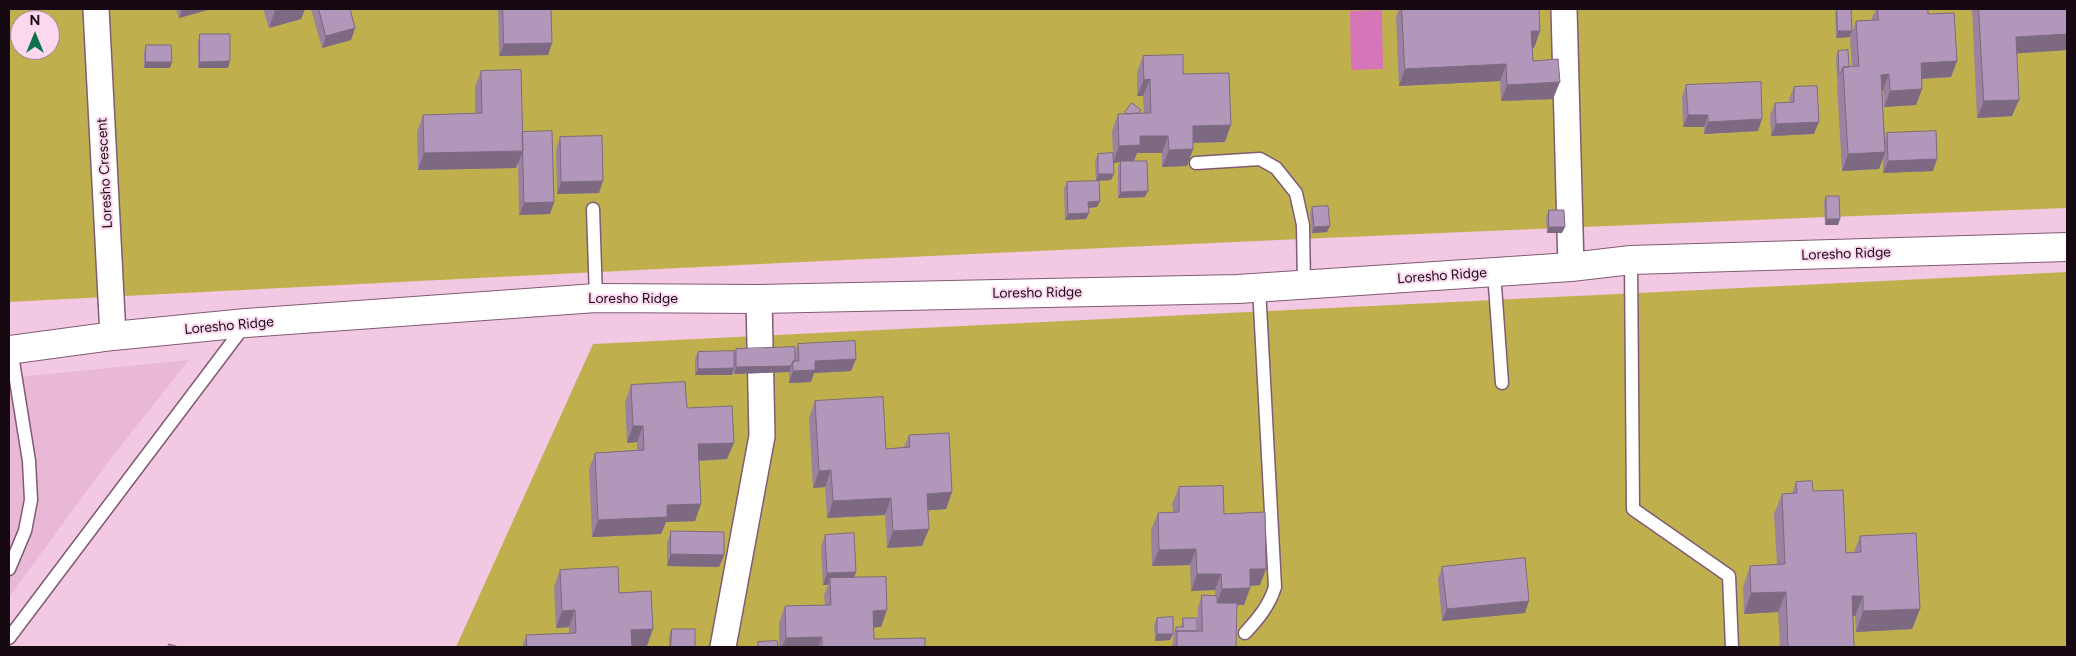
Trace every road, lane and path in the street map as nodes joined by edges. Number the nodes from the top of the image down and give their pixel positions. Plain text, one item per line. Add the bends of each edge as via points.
1 (96, 9) edge
2 (1564, 9) edge
3 (1196, 163) dead end
4 (593, 209) dead end
5 (2067, 247) edge
6 (1631, 260) junction
7 (1571, 267) junction
8 (1494, 272) junction
9 (1304, 286) junction
10 (1259, 287) junction
11 (596, 298) junction
12 (759, 299) junction
13 (246, 324) junction
14 (114, 336) junction
15 (10, 350) edge
16 (1502, 383) dead end
17 (9, 569) edge
18 (1245, 633) dead end
19 (9, 638) edge
20 (723, 647) edge
21 (1732, 647) edge

1 - 14 street, Loresho Crescent
2 - 7 street
3 - 9 lane via 1260,159 1276,168 1296,194 1303,225
4 - 11 lane
5 - 6 main road, Loresho Ridge
6 - 7 main road, Loresho Ridge
6 - 21 lane via 1633,509 1729,576
7 - 8 main road, Loresho Ridge
8 - 9 main road, Loresho Ridge
8 - 16 lane
9 - 10 main road, Loresho Ridge
10 - 12 main road, Loresho Ridge
10 - 18 lane via 1275,587 1262,615
11 - 12 main road, Loresho Ridge
11 - 13 main road, Loresho Ridge
12 - 20 street via 762,436
13 - 14 main road, Loresho Ridge
13 - 19 lane
14 - 15 main road, Loresho Ridge
15 - 17 lane via 29,461 31,500 25,531

